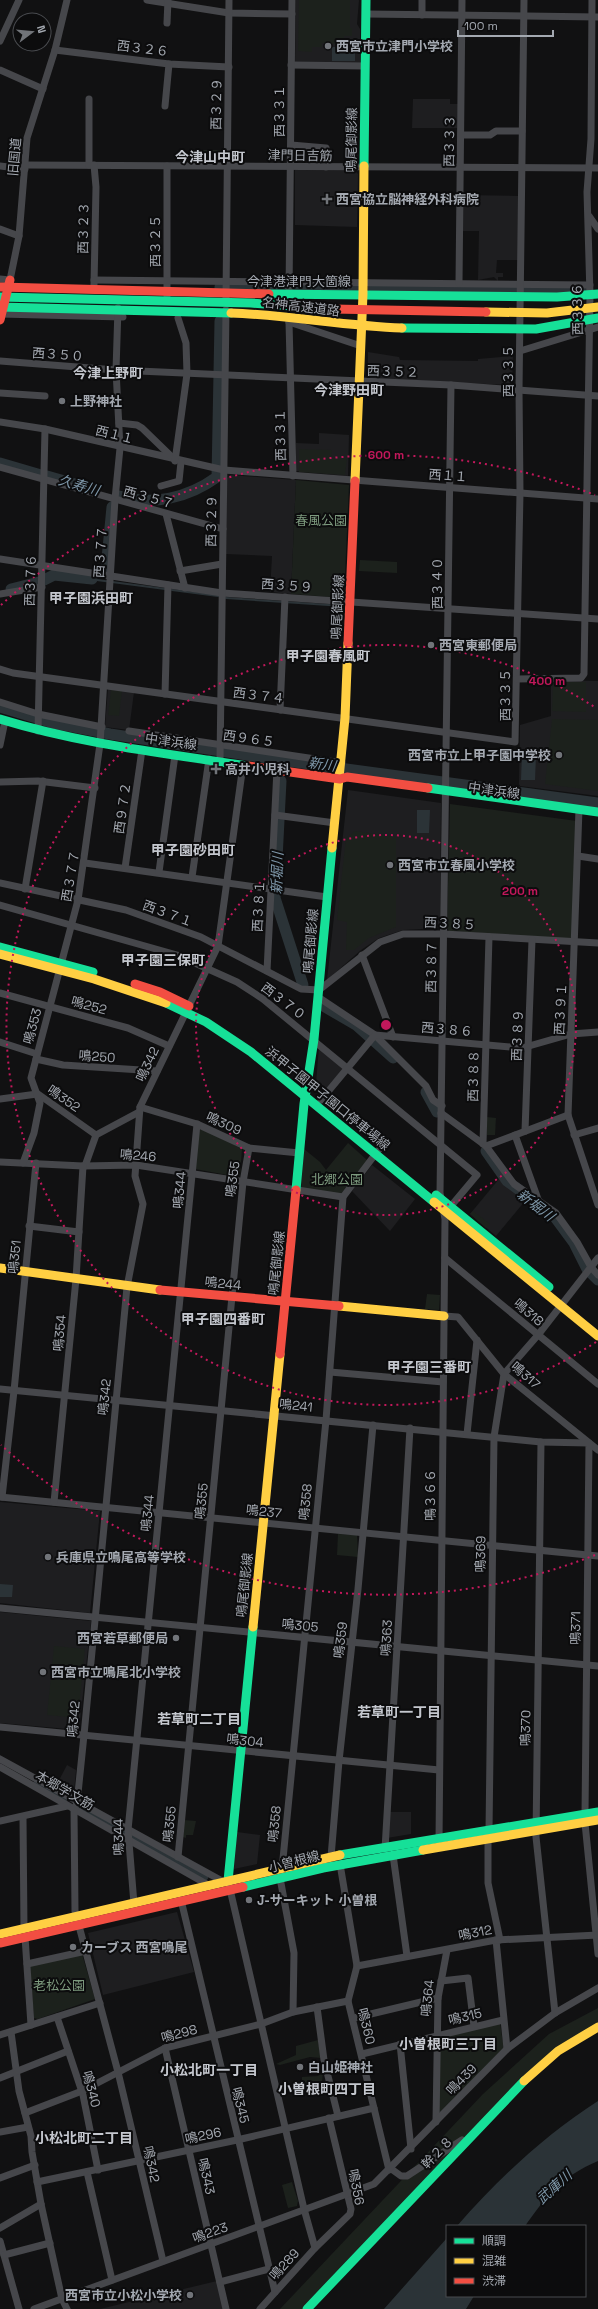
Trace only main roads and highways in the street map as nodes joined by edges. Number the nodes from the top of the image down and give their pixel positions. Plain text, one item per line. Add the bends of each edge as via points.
1 (366, 0) edge
2 (6, 285) edge
3 (363, 294) junction
4 (594, 294) edge
5 (0, 297) edge
6 (598, 307) edge
7 (0, 314) edge
8 (598, 318) edge
9 (3, 720) edge
10 (341, 770) junction
11 (579, 812) junction
12 (598, 812) edge
13 (598, 817) edge
14 (0, 947) edge
15 (0, 954) edge
16 (62, 967) junction
17 (307, 1092) junction
18 (378, 1151) junction
19 (448, 1209) junction
20 (0, 1268) edge
21 (285, 1302) junction
22 (563, 1303) junction
23 (444, 1316) road end
24 (598, 1328) edge
25 (598, 1336) edge
26 (598, 1812) edge
27 (585, 1818) junction
28 (598, 1820) edge
29 (439, 1842) junction
30 (226, 1886) junction
31 (78, 1921) junction
32 (24, 1933) junction
33 (0, 1934) edge
34 (0, 1943) edge
35 (598, 2027) edge
36 (307, 2309) edge

1 - 3 main road, 鳴尾御影線
2 - 3 main road, 今津港津門大箇線 via 118,292 167,293 226,288 289,288
2 - 7 main road, 旧国道
3 - 4 main road, 今津港津門大箇線 via 520,290
3 - 10 main road, 鳴尾御影線 via 351,601
5 - 6 main road, 名神高速道路 via 251,303 347,310 440,312 547,313
7 - 8 main road, 名神高速道路 via 263,314 372,327 448,330 536,329
9 - 10 main road, 中津浜線 via 38,721 101,734 142,750 175,755 209,760 220,752 243,765 277,769
10 - 11 main road, 中津浜線 via 347,777 446,788
10 - 17 main road, 鳴尾御影線
11 - 12 main road, 中津浜線
11 - 13 main road, 中津浜線
14 - 16 main road, 浜甲子園甲子園口停車場線
15 - 16 main road, 浜甲子園甲子園口停車場線
16 - 17 main road, 浜甲子園甲子園口停車場線 via 160,992 231,1030 265,1054
17 - 18 main road, 浜甲子園甲子園口停車場線
17 - 18 main road, 浜甲子園甲子園口停車場線 via 321,1100
17 - 21 main road, 鳴尾御影線
18 - 19 main road, 浜甲子園甲子園口停車場線
18 - 19 main road, 浜甲子園甲子園口停車場線 via 442,1201
19 - 22 main road, 浜甲子園甲子園口停車場線
20 - 21 main road, 鳴244 via 127,1287
21 - 23 main road, 鳴244
21 - 30 main road, 鳴尾御影線
22 - 24 main road, 浜甲子園甲子園口停車場線
22 - 25 main road, 浜甲子園甲子園口停車場線
26 - 27 main road, 小曽根線
27 - 28 main road, 小曽根線
27 - 29 main road, 小曽根線
29 - 30 main road, 小曽根線 via 393,1855
29 - 30 main road, 小曽根線 via 331,1857
30 - 31 main road, 小曽根線 via 181,1900
30 - 31 main road, 小曽根線 via 208,1886
31 - 32 main road, 小曽根線
32 - 33 main road, 小曽根線
32 - 34 main road, 小曽根線
35 - 36 main road, 幹２８ via 552,2056 511,2092

